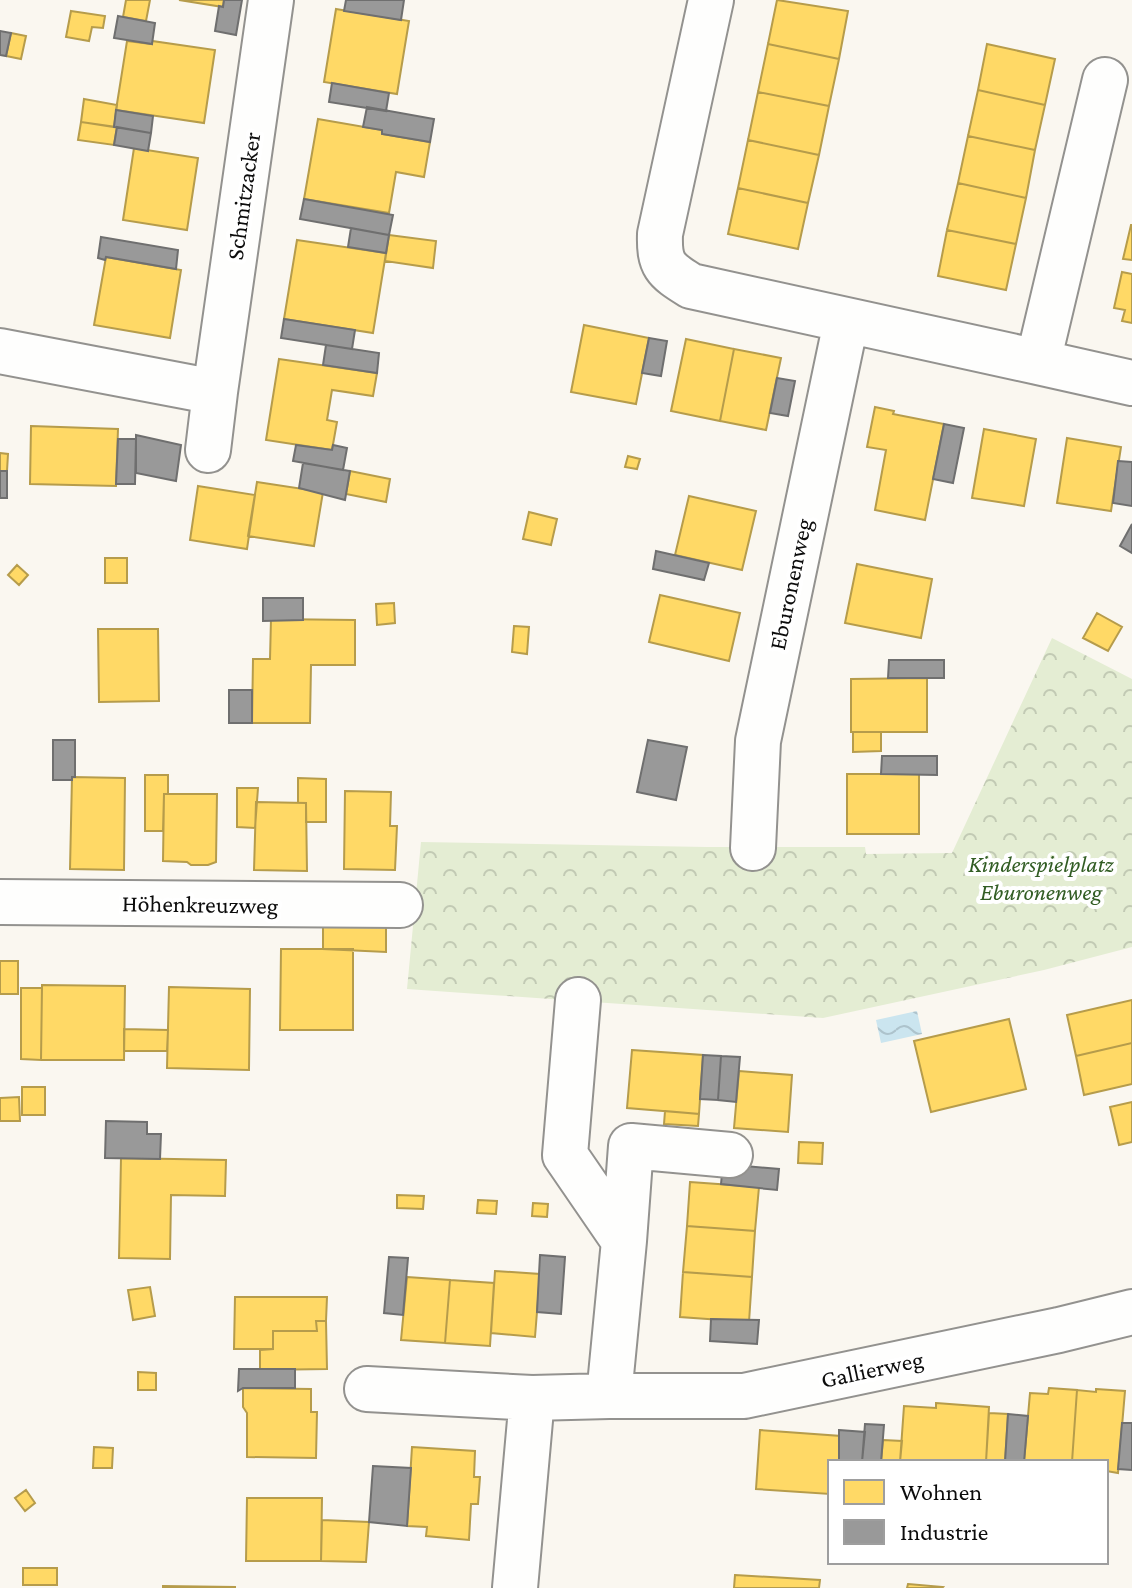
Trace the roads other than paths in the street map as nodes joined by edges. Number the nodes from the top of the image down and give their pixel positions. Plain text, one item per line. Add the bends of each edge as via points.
1 (271, 0) edge
2 (711, 0) edge
3 (1105, 80) dead end
4 (846, 322) junction
5 (0, 351) edge
6 (1038, 362) junction
7 (1132, 383) edge
8 (215, 392) junction
9 (208, 450) dead end
10 (753, 848) dead end
11 (0, 902) edge
12 (400, 905) dead end
13 (578, 1000) dead end
14 (730, 1155) dead end
15 (624, 1241) junction
16 (1132, 1312) edge
17 (367, 1389) dead end
18 (609, 1396) junction
19 (532, 1398) junction
20 (515, 1588) edge

1 - 8 street, Schmitzacker
2 - 4 street via 659,255 669,273 691,286
3 - 6 street
4 - 6 street
4 - 10 street, Eburonenweg via 758,741
5 - 8 street
6 - 7 street
8 - 9 street, Schmitzacker
11 - 12 street, Höhenkreuzweg
13 - 15 street via 565,1155
14 - 15 street via 631,1146
15 - 18 street
16 - 18 street, Gallierweg via 744,1396
17 - 19 street, Gallierweg
18 - 19 street, Gallierweg
19 - 20 street

